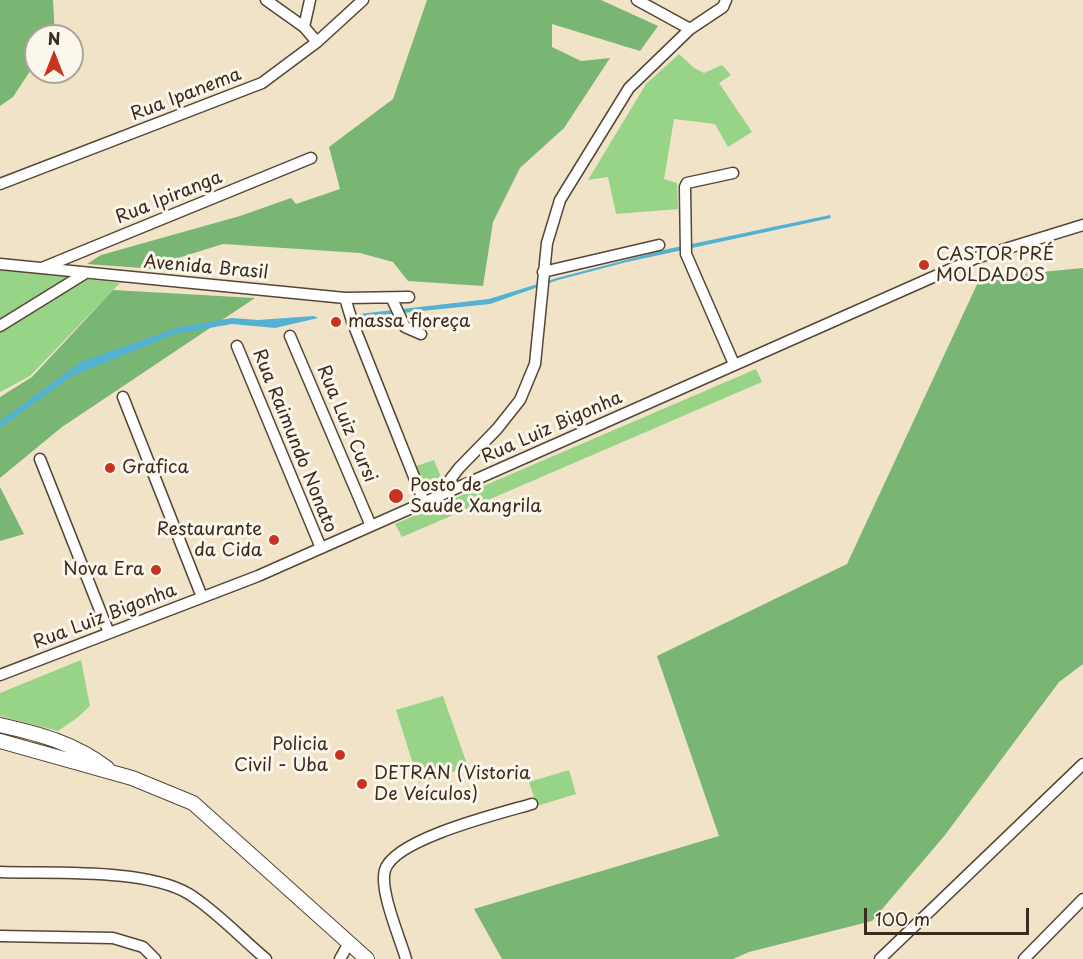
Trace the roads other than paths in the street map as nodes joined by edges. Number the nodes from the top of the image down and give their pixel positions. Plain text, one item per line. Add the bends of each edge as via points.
1 (266, 0) edge
2 (310, 0) edge
3 (363, 0) edge
4 (638, 0) edge
5 (724, 4) edge
6 (304, 27) junction
7 (690, 29) junction
8 (317, 42) junction
9 (311, 158) dead end
10 (733, 173) dead end
11 (0, 184) edge
12 (1083, 225) edge
13 (659, 245) dead end
14 (0, 264) edge
15 (40, 269) junction
16 (543, 272) junction
17 (84, 274) junction
18 (409, 297) dead end
19 (345, 298) junction
20 (393, 302) junction
21 (0, 326) edge
22 (421, 334) dead end
23 (290, 336) dead end
24 (237, 346) dead end
25 (730, 367) junction
26 (123, 397) dead end
27 (40, 459) dead end
28 (438, 496) junction
29 (424, 502) junction
30 (371, 526) junction
31 (321, 548) junction
32 (202, 597) junction
33 (109, 633) junction
34 (0, 675) edge
35 (0, 725) edge
36 (0, 741) edge
37 (1083, 764) edge
38 (114, 773) junction
39 (532, 804) dead end
40 (0, 872) edge
41 (1083, 899) edge
42 (0, 936) edge
43 (349, 943) junction
44 (154, 959) edge
45 (266, 959) edge
46 (340, 959) edge
47 (367, 959) edge
48 (406, 959) edge
49 (880, 959) edge
50 (1024, 959) edge

1 - 6 street
2 - 6 street
3 - 8 street, Rua Ipanema
4 - 7 street
5 - 7 street
6 - 8 street
7 - 16 street via 628,88 560,200
8 - 11 street, Rua Ipanema via 262,83
9 - 15 street, Rua Ipiranga
10 - 25 street via 686,185 685,225 686,254 734,364
12 - 25 street, Rua Luiz Bigonha via 976,258
13 - 16 street
14 - 15 street, Avenida Brasil
15 - 17 street, Avenida Brasil
16 - 28 street via 534,364 520,400
17 - 19 street, Avenida Brasil
17 - 21 street
18 - 20 street, Avenida Brasil
19 - 20 street, Avenida Brasil
19 - 29 street
20 - 22 street via 405,327
23 - 30 street, Rua Luiz Cursi
24 - 31 street, Rua Raimundo Nonato
25 - 28 street, Rua Luiz Bigonha
26 - 32 street
27 - 33 street
28 - 29 street, Rua Luiz Bigonha
29 - 30 street, Rua Luiz Bigonha
30 - 31 street, Rua Luiz Bigonha
31 - 32 street, Rua Luiz Bigonha
32 - 33 street, Rua Luiz Bigonha
33 - 34 street, Rua Luiz Bigonha
35 - 38 street via 49,736
36 - 38 street
37 - 49 street
38 - 43 street via 193,803
39 - 48 street via 418,840 390,859 384,872 386,893
40 - 45 street via 161,881 190,894
41 - 50 street
42 - 44 street via 113,938 143,947
43 - 46 street
43 - 47 street

